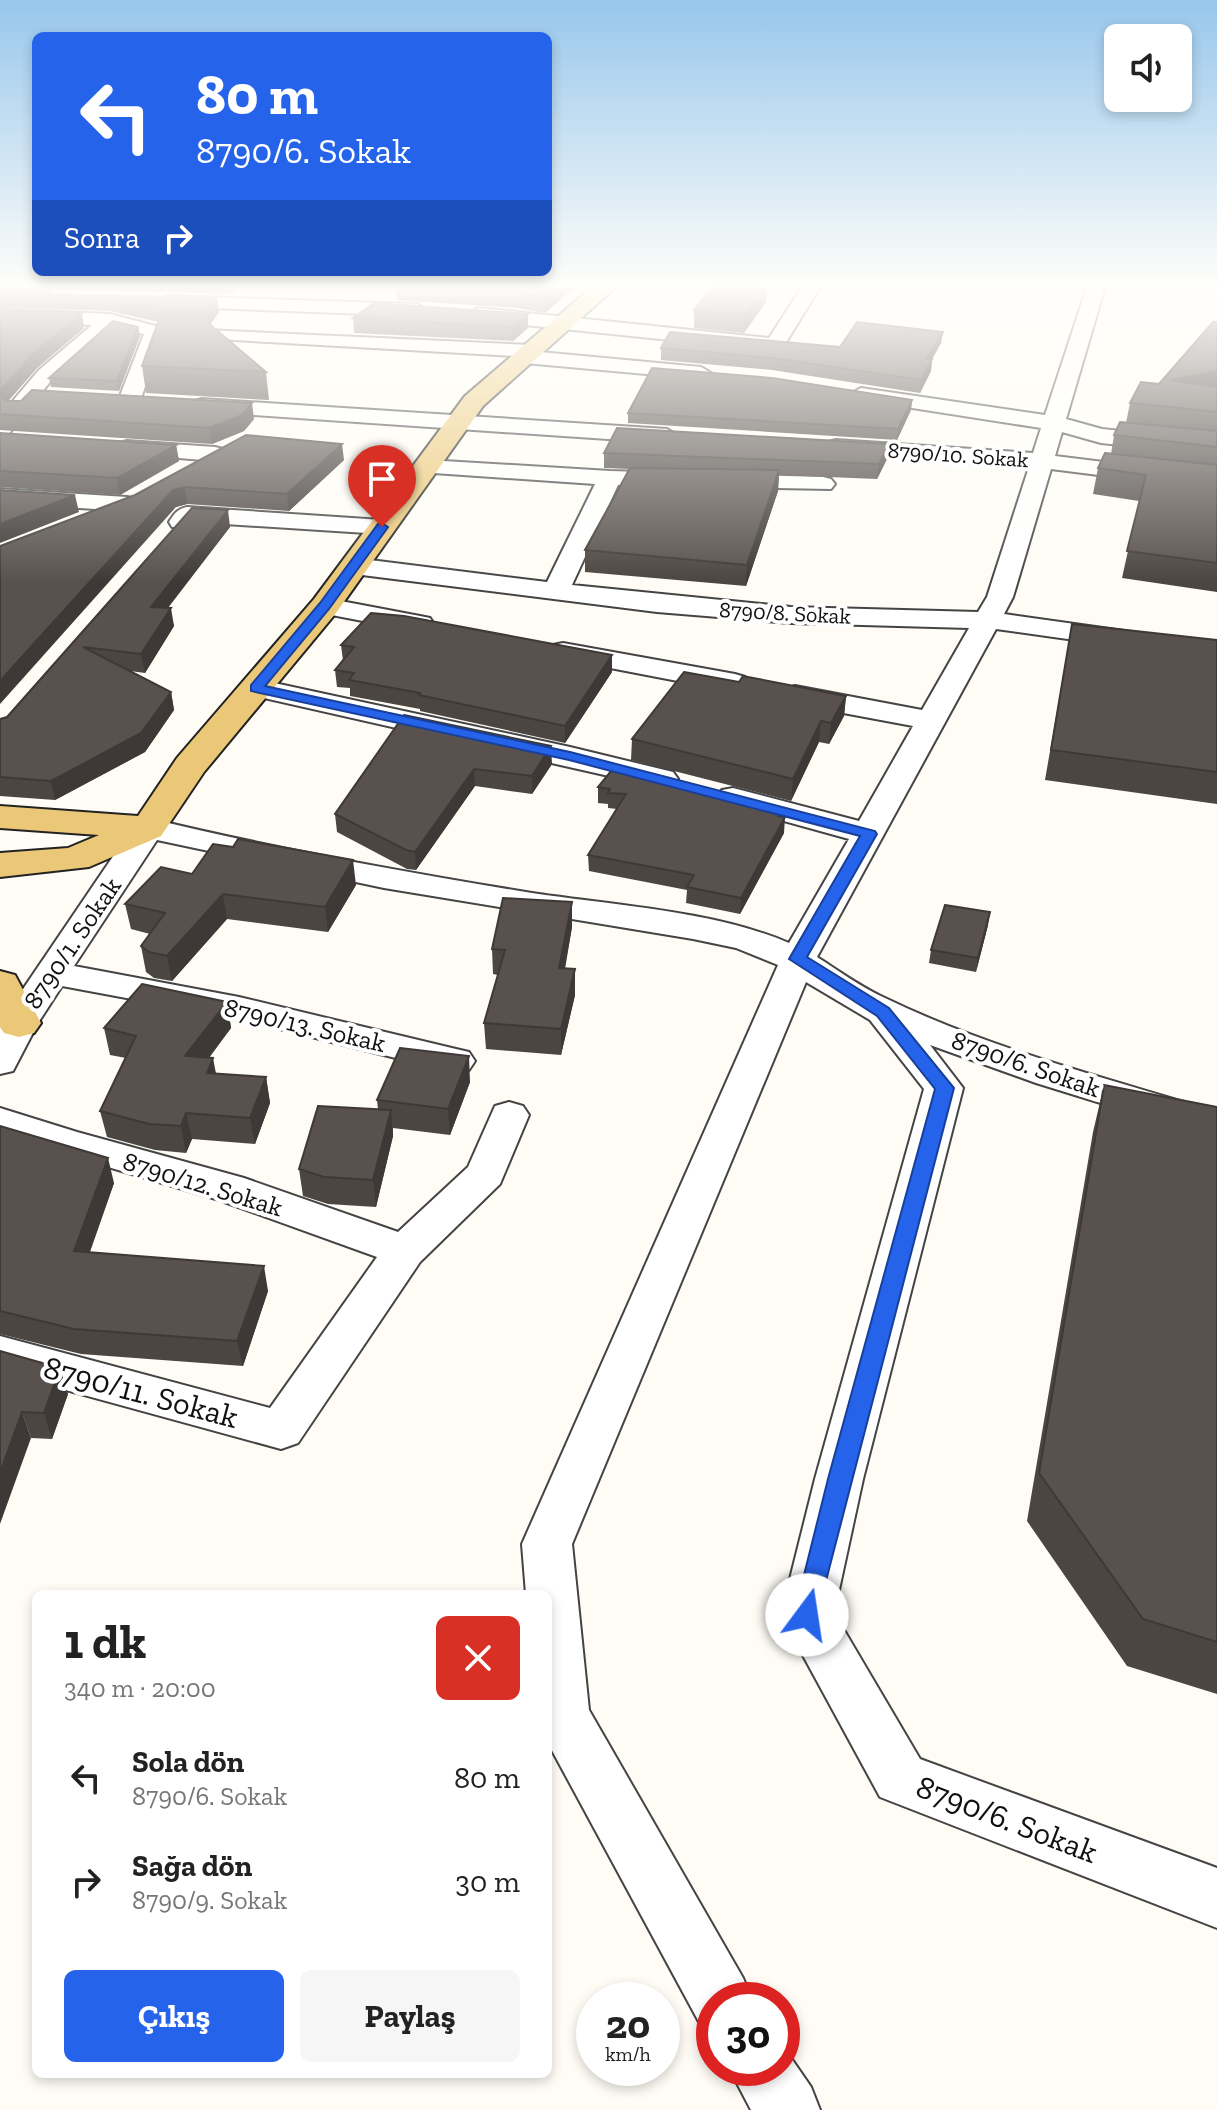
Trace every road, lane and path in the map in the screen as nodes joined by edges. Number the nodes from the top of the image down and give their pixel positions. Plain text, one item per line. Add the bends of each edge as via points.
1 (36, 385) edge
2 (141, 385) edge
3 (492, 385) edge
4 (1066, 385) edge
5 (843, 391) edge
6 (27, 395) junction
7 (56, 397) edge
8 (100, 400) edge
9 (175, 405) edge
10 (312, 414) junction
11 (458, 423) junction
12 (1054, 423) junction
13 (271, 431) dead end
14 (5, 437) edge
15 (685, 438) edge
16 (243, 442) edge
17 (808, 445) edge
18 (108, 447) edge
19 (1217, 448) edge
20 (215, 454) junction
21 (1042, 461) junction
22 (427, 467) junction
23 (178, 476) edge
24 (610, 478) junction
25 (1217, 483) edge
26 (823, 484) dead end
27 (152, 490) edge
28 (0, 496) edge
29 (127, 504) junction
30 (71, 527) edge
31 (382, 527) junction
32 (167, 538) edge
33 (354, 566) junction
34 (555, 593) junction
35 (325, 606) junction
36 (988, 620) junction
37 (450, 629) edge
38 (543, 647) edge
39 (1217, 652) edge
40 (256, 688) junction
41 (933, 721) junction
42 (0, 817) edge
43 (148, 828) junction
44 (869, 834) junction
45 (0, 865) edge
46 (798, 959) junction
47 (52, 973) junction
48 (0, 984) edge
49 (883, 1012) junction
50 (19, 1023) junction
51 (0, 1062) edge
52 (462, 1062) edge
53 (509, 1115) dead end
54 (0, 1121) edge
55 (1217, 1126) edge
56 (405, 1251) junction
57 (0, 1354) edge
58 (551, 1590) edge
59 (552, 1601) edge
60 (1217, 1898) edge
61 (711, 1982) edge
62 (773, 2086) edge
63 (788, 2110) edge

1 - 6 street
2 - 8 street via 137,402
3 - 11 main road
4 - 12 street
5 - 12 street
6 - 7 street
6 - 14 street
9 - 10 street
10 - 11 street
10 - 13 street
11 - 15 street
11 - 22 main road
12 - 19 street via 1101,436
12 - 21 street
16 - 20 street
17 - 21 street, 8790/10. Sokak
18 - 20 street
20 - 23 street
21 - 25 street, 8790/10. Sokak
21 - 36 street
22 - 24 street
22 - 31 main road
24 - 26 street
24 - 34 street
27 - 29 street
28 - 29 street
29 - 30 street
31 - 32 street via 187,514
31 - 33 main road
33 - 34 street, 8790/8. Sokak
33 - 35 main road
34 - 36 street, 8790/8. Sokak via 791,615
35 - 37 street
35 - 40 main road
36 - 39 street, 8790/8. Sokak
36 - 41 street
38 - 41 street
40 - 43 main road via 190,766
40 - 44 street via 570,756
41 - 44 street
42 - 43 main road
43 - 45 main road via 75,859
43 - 46 street, 8790/6. Sokak via 359,873 749,940
43 - 47 street, 8790/1. Sokak
44 - 46 street
46 - 49 street, 8790/6. Sokak
46 - 58 street via 547,1544
47 - 50 street, 8790/1. Sokak
47 - 52 street, 8790/13. Sokak via 239,1008
48 - 50 main road
49 - 55 street, 8790/6. Sokak via 1021,1065
49 - 60 street, 8790/6. Sokak via 944,1088 807,1615 900,1778
50 - 51 street, 8790/1. Sokak
53 - 56 street via 486,1174
54 - 56 street, 8790/12. Sokak via 229,1188
56 - 57 street, 8790/11. Sokak via 281,1430
59 - 61 street via 562,1715
62 - 63 street

